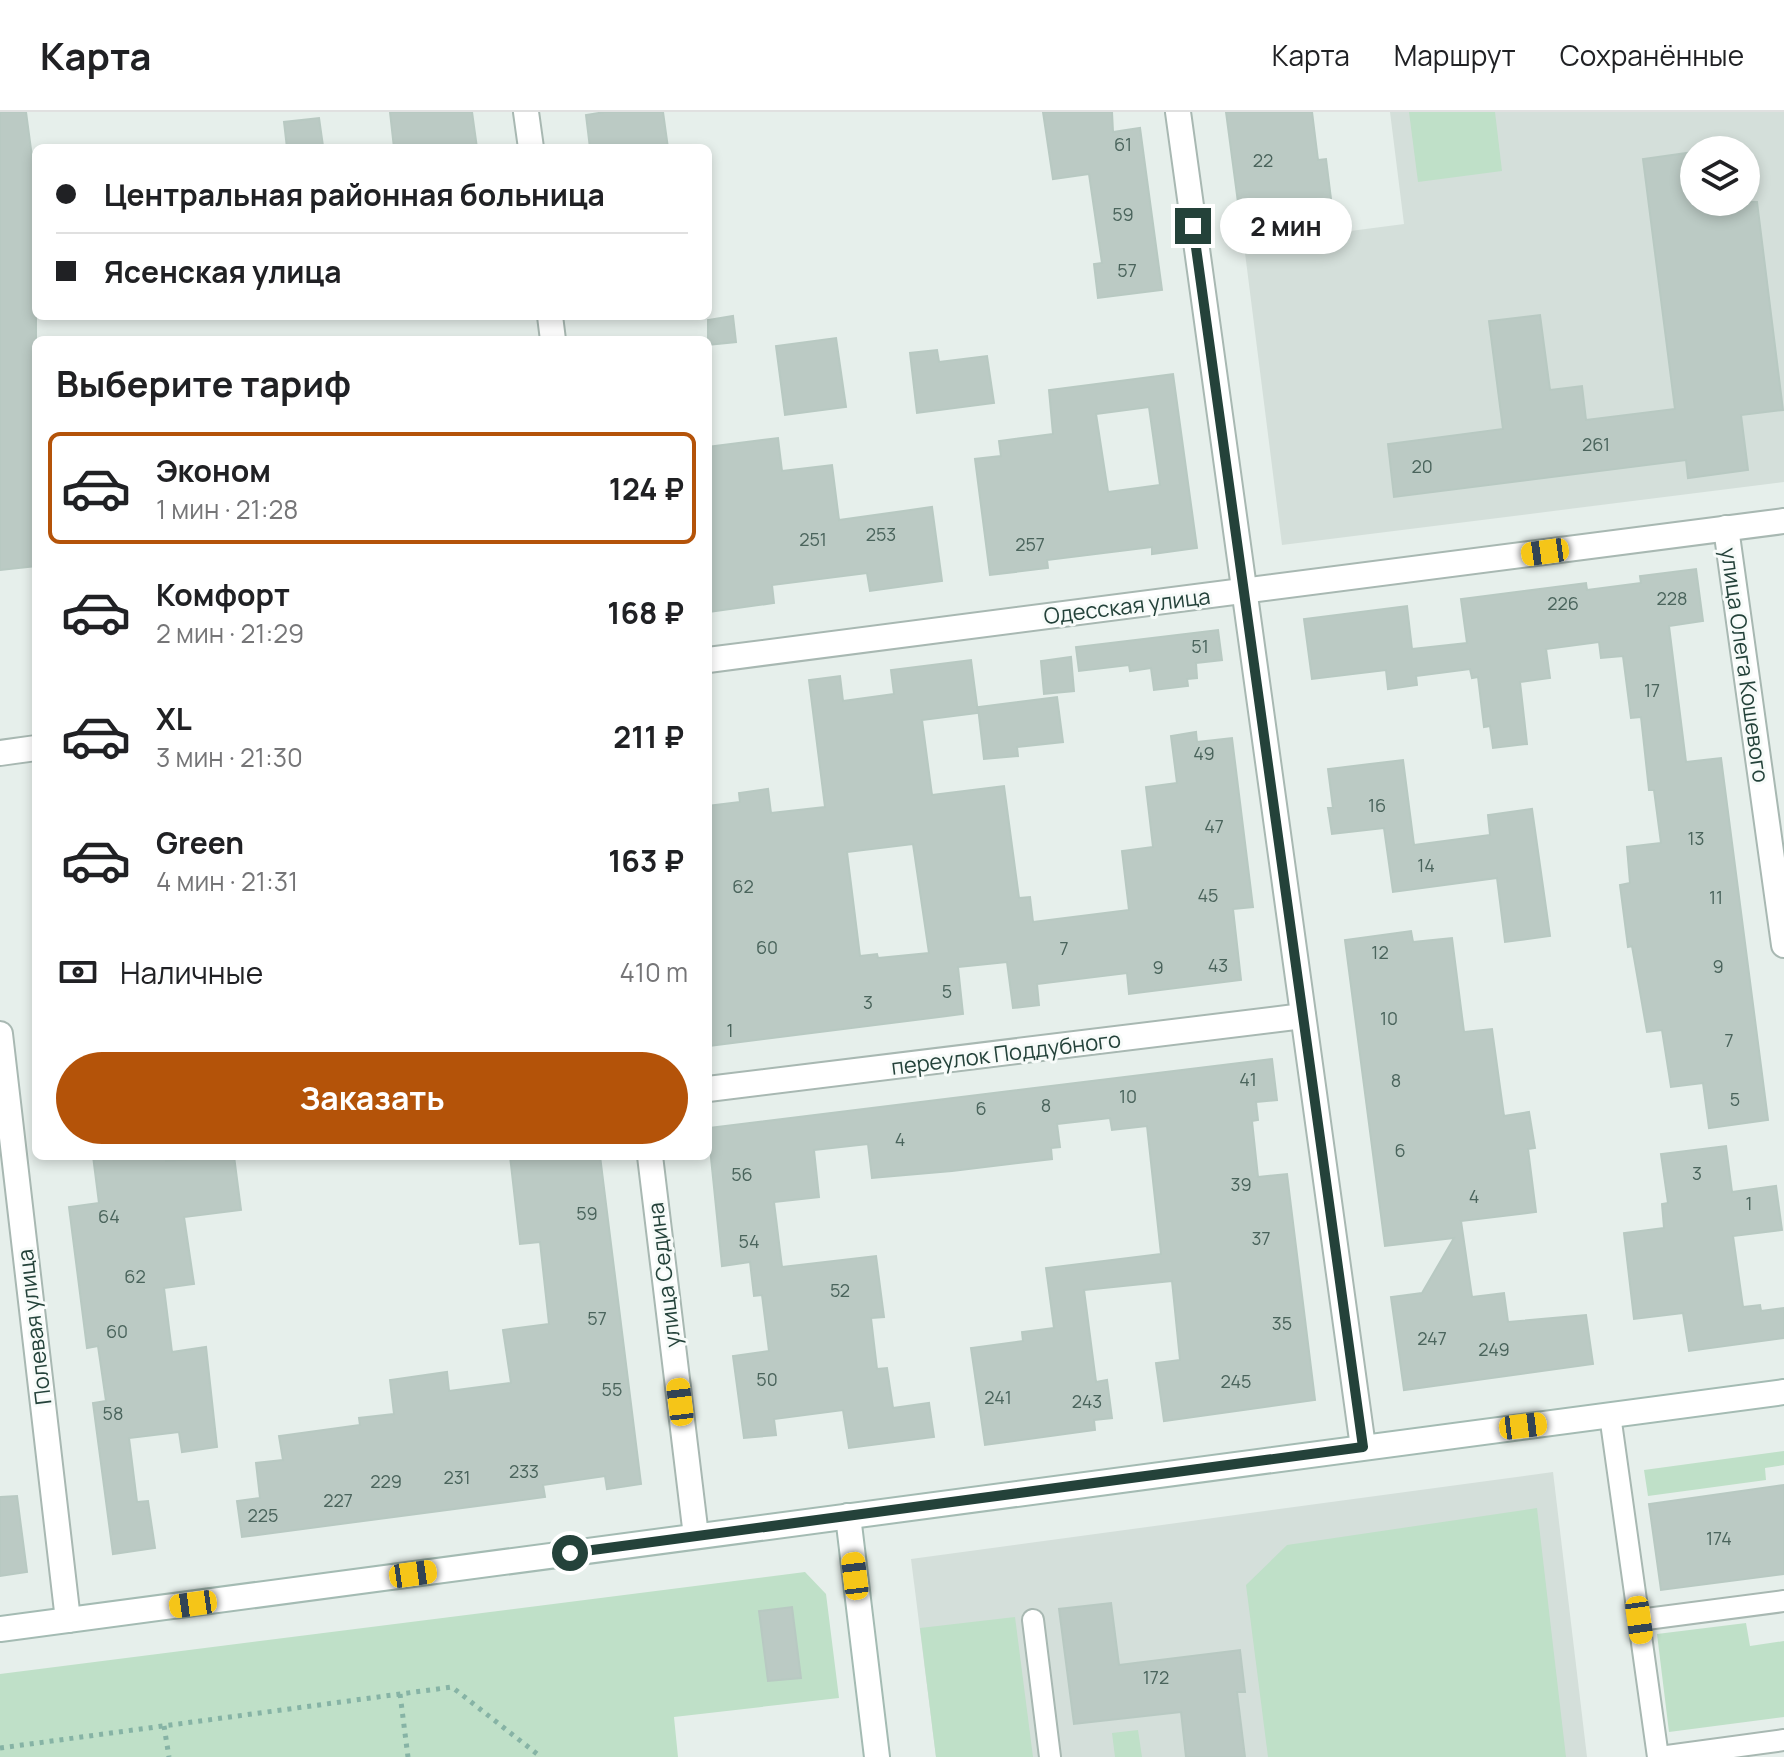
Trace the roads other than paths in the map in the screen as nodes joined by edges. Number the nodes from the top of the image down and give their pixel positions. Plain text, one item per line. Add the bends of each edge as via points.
1 (526, 112) edge
2 (1178, 112) edge
3 (530, 144) edge
4 (1784, 521) edge
5 (1726, 528) junction
6 (1244, 591) junction
7 (712, 659) edge
8 (32, 749) edge
9 (0, 753) edge
10 (1784, 945) edge
11 (1303, 1016) junction
12 (0, 1034) edge
13 (712, 1089) edge
14 (650, 1160) edge
15 (1784, 1392) edge
16 (1610, 1415) junction
17 (1363, 1447) junction
18 (848, 1516) junction
19 (696, 1536) junction
20 (1784, 1601) edge
21 (68, 1620) junction
22 (1033, 1620) dead end
23 (1639, 1620) junction
24 (0, 1629) edge
25 (1784, 1740) edge
26 (877, 1757) edge
27 (1050, 1757) edge
28 (1659, 1757) edge

1 - 3 street
2 - 6 street
4 - 5 street, Одесская улица
5 - 6 street, Одесская улица
5 - 10 street, улица Олега Кошевого
6 - 7 street, Одесская улица
6 - 11 street
8 - 9 street
11 - 13 street, переулок Поддубного
11 - 17 street
12 - 21 street, Полевая улица
14 - 19 street, улица Седина
15 - 16 street
16 - 17 street
16 - 23 lane
17 - 18 street
18 - 19 street
18 - 26 street
19 - 21 street
20 - 23 lane
21 - 24 street
22 - 27 lane
23 - 28 lane
25 - 28 lane

